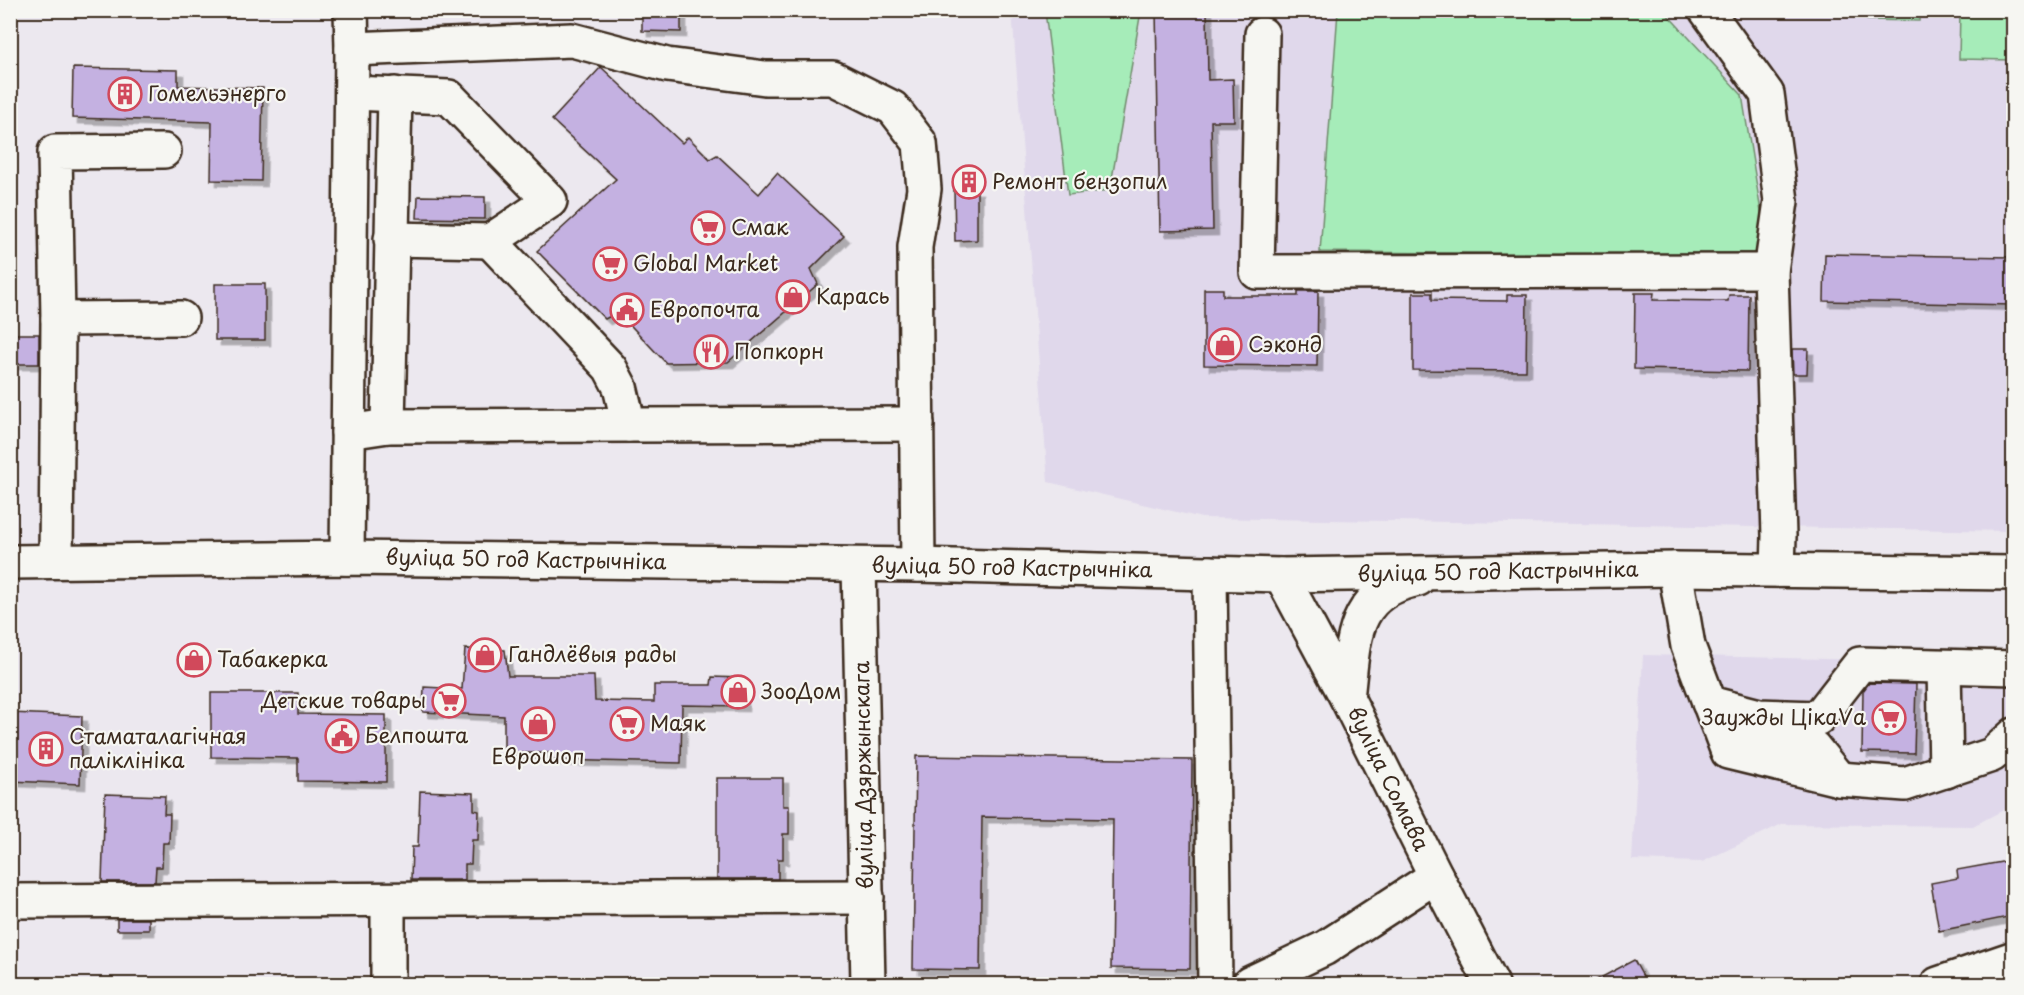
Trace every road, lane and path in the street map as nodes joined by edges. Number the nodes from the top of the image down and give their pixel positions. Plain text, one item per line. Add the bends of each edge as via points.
1 (351, 10) edge
2 (1706, 10) edge
3 (1262, 34) dead end
4 (352, 49) junction
5 (352, 93) junction
6 (395, 94) junction
7 (164, 151) dead end
8 (392, 239) junction
9 (490, 241) junction
10 (1771, 272) junction
11 (181, 318) dead end
12 (58, 319) junction
13 (916, 424) junction
14 (628, 425) junction
15 (388, 426) junction
16 (348, 432) junction
17 (347, 558) junction
18 (56, 561) junction
19 (10, 562) edge
20 (859, 565) junction
21 (918, 565) junction
22 (1675, 569) junction
23 (1778, 570) junction
24 (1453, 572) junction
25 (1210, 573) junction
26 (2013, 573) edge
27 (1281, 575) junction
28 (1944, 666) junction
29 (2013, 668) edge
30 (1347, 698) junction
31 (1712, 712) junction
32 (2013, 735) edge
33 (1946, 771) junction
34 (1436, 876) junction
35 (867, 897) junction
36 (388, 900) junction
37 (10, 901) edge
38 (2013, 958) edge
39 (388, 984) edge
40 (868, 984) edge
41 (1215, 984) edge
42 (1249, 984) edge
43 (1492, 984) edge
44 (1938, 984) edge

1 - 4 main road
2 - 10 main road via 1767,94 1781,201
3 - 10 main road via 1257,272
4 - 5 main road
4 - 13 main road via 572,40 678,66 765,78 833,78 893,108 920,143 924,189 915,248
5 - 6 main road
5 - 16 main road
6 - 8 main road
6 - 9 main road via 449,97 550,201
7 - 12 main road via 55,152
8 - 9 main road
8 - 15 main road
9 - 14 main road via 610,368 620,387
10 - 23 main road
11 - 12 main road
12 - 18 main road
13 - 14 main road
13 - 21 main road
14 - 15 main road
15 - 16 main road
16 - 17 main road
17 - 18 main road, вуліца 50 год Кастрычніка
17 - 20 main road, вуліца 50 год Кастрычніка
18 - 19 main road, вуліца 50 год Кастрычніка
20 - 21 main road, вуліца 50 год Кастрычніка
20 - 35 main road, вуліца Дзяржынскага
21 - 25 main road, вуліца 50 год Кастрычніка
22 - 23 main road, вуліца 50 год Кастрычніка
22 - 24 main road, вуліца 50 год Кастрычніка
22 - 31 main road via 1688,646
23 - 26 main road, вуліца 50 год Кастрычніка
24 - 27 main road, вуліца 50 год Кастрычніка
24 - 30 main road via 1384,591 1365,608 1356,629
25 - 27 main road, вуліца 50 год Кастрычніка
25 - 41 main road
27 - 30 main road, вуліца Сомава
28 - 29 main road
28 - 31 main road via 1860,664 1818,718
28 - 33 main road
30 - 34 main road, вуліца Сомава
31 - 33 main road via 1728,753 1839,779 1905,784
32 - 33 main road via 1992,756
34 - 42 main road via 1325,948
34 - 43 main road, вуліца Сомава
35 - 36 main road
35 - 40 main road, вуліца Дзяржынскага
36 - 37 main road
36 - 39 main road
38 - 44 main road

